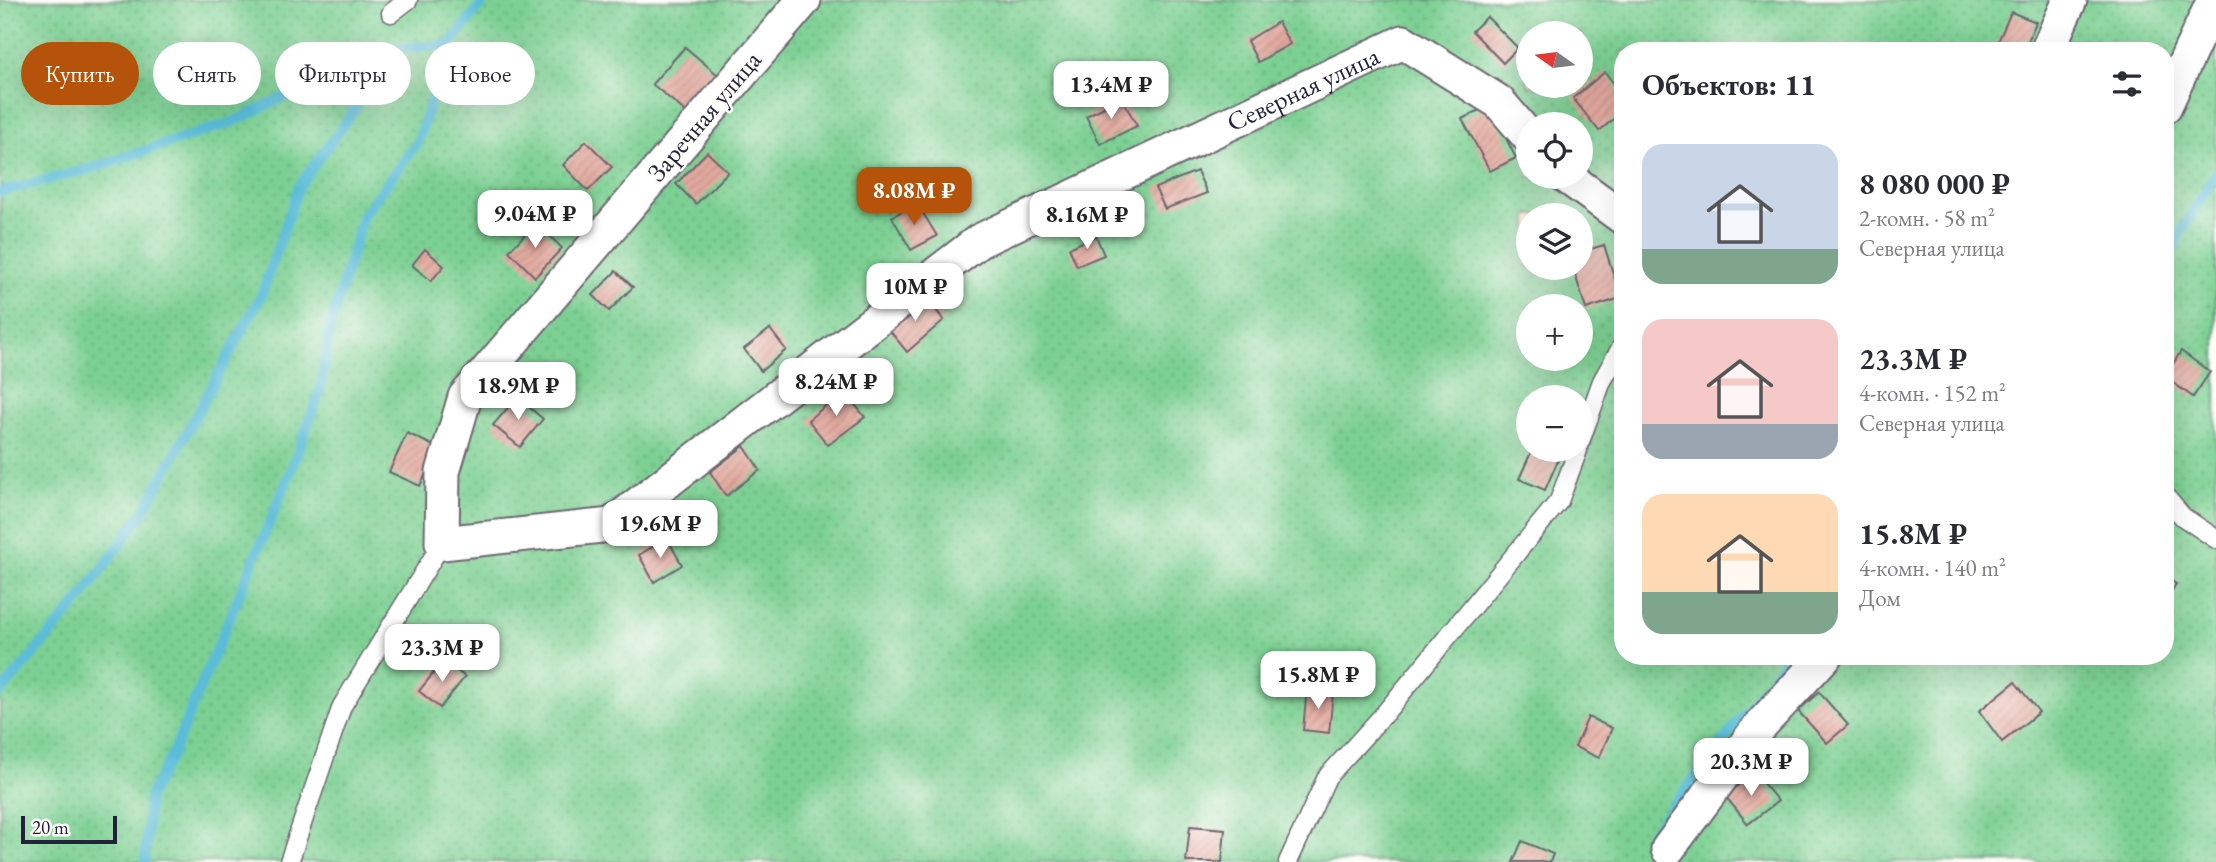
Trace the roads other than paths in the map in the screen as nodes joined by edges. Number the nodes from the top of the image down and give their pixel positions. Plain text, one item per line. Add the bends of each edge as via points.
1 (408, 0) edge
2 (804, 0) edge
3 (2070, 0) edge
4 (2214, 0) edge
5 (391, 13) dead end
6 (2051, 42) edge
7 (2174, 87) edge
8 (1516, 122) edge
9 (1584, 189) edge
10 (1614, 211) edge
11 (1614, 360) edge
12 (1593, 405) edge
13 (1574, 462) edge
14 (2174, 506) edge
15 (2216, 539) edge
16 (442, 543) junction
17 (1817, 665) edge
18 (1668, 849) dead end
19 (289, 862) edge
20 (1288, 862) edge

1 - 5 lane
2 - 16 street, Заречная улица via 465,397 443,472
3 - 6 street
4 - 7 street
8 - 16 street, Северная улица via 1499,102 1403,42 979,241 611,525
9 - 10 street
11 - 12 lane
13 - 20 lane via 1559,501 1327,777
14 - 15 lane
16 - 19 lane via 342,706
17 - 18 street via 1758,728

